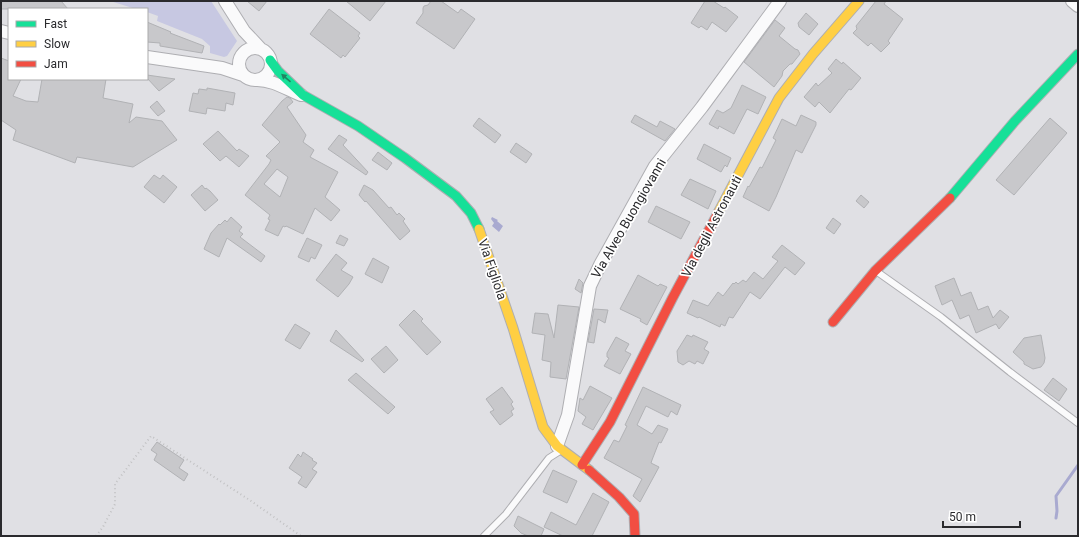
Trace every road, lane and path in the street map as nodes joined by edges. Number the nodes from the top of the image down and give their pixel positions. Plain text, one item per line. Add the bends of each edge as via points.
1 (225, 1) edge
2 (780, 1) edge
3 (859, 1) edge
4 (1072, 1) edge
5 (1078, 6) edge
6 (244, 31) junction
7 (260, 48) junction
8 (1078, 54) edge
9 (242, 56) junction
10 (148, 57) edge
11 (270, 60) junction
12 (222, 68) junction
13 (243, 75) junction
14 (257, 80) junction
15 (303, 95) junction
16 (875, 271) junction
17 (833, 322) dead end
18 (1078, 423) edge
19 (559, 448) junction
20 (582, 465) junction
21 (96, 536) edge
22 (301, 536) edge
23 (484, 536) edge
24 (635, 536) edge

1 - 6 street
2 - 19 street, Via Alveo Buongiovanni via 655,166 600,265 590,286 568,415
3 - 20 street, Via degli Astronauti via 779,98 610,422
4 - 5 street
6 - 7 street
6 - 9 street
7 - 9 street via 254,48
7 - 11 street
8 - 16 street via 1015,121 952,196
9 - 12 street
9 - 13 street via 239,66
10 - 12 street
11 - 14 street via 269,71
15 -> 11 street, Via Figliola
12 - 13 street
13 - 14 street
14 - 15 street via 272,82
15 - 19 street, Via Figliola via 358,126 406,158 456,196 472,213 508,313 543,427
16 - 17 street
16 - 18 lane via 941,317
19 - 20 street, Via Figliola
19 - 23 lane via 506,514
20 - 24 street, Via Figliola via 597,476 634,514
21 - 22 path via 116,504 114,484 151,436

